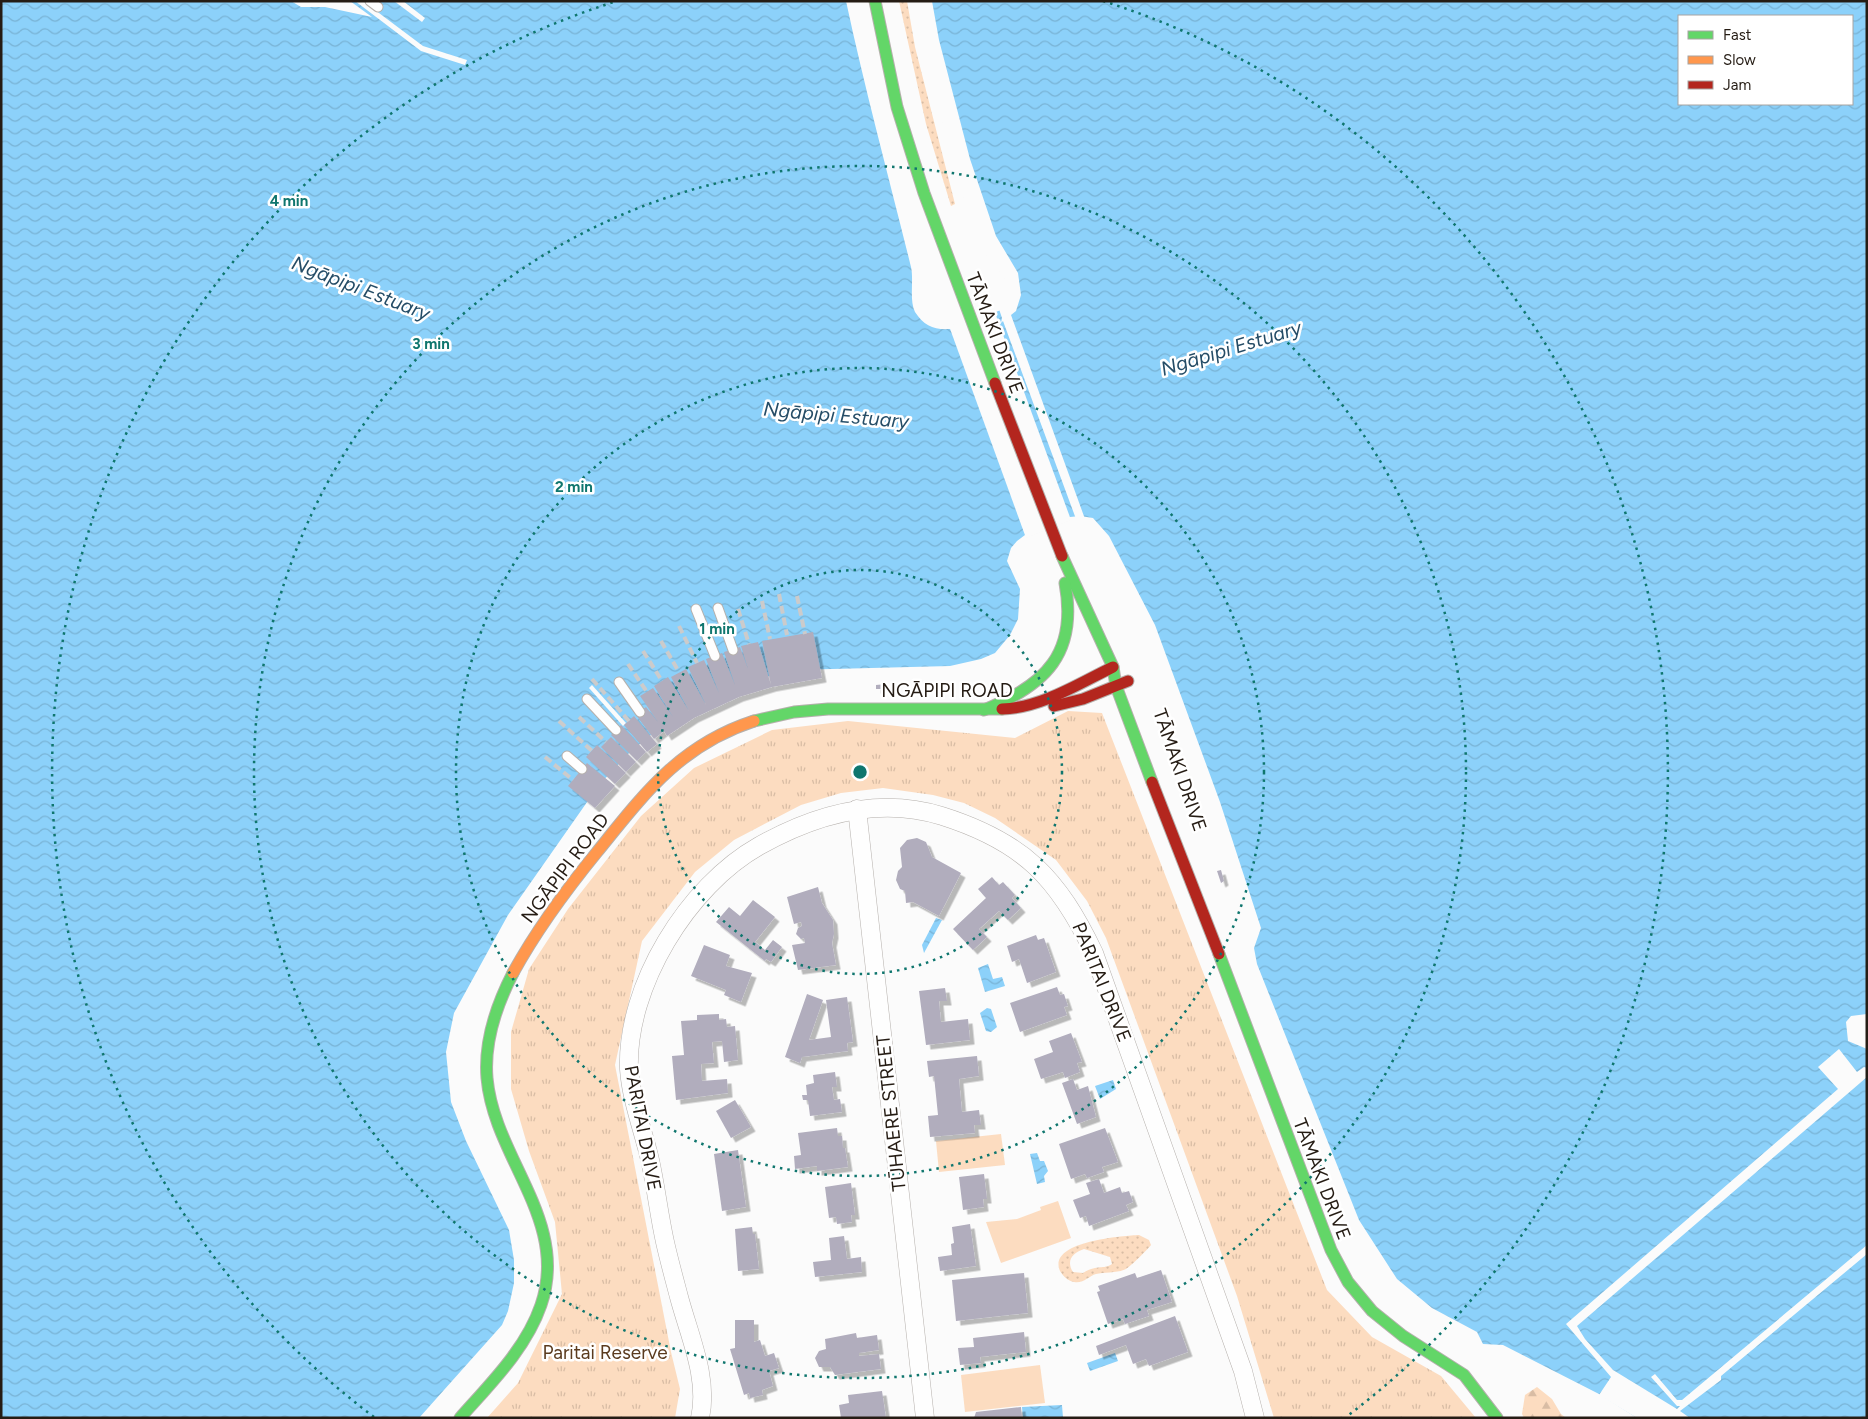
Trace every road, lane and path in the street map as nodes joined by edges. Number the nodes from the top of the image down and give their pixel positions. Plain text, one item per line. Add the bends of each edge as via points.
1 (875, 1) edge
2 (1064, 562) junction
3 (718, 608) dead end
4 (696, 609) dead end
5 (733, 650) dead end
6 (715, 656) dead end
7 (1113, 667) junction
8 (619, 682) dead end
9 (1116, 686) junction
10 (1130, 686) joint
11 (587, 699) dead end
12 (1027, 706) junction
13 (984, 710) junction
14 (640, 712) dead end
15 (616, 730) dead end
16 (568, 756) dead end
17 (582, 769) dead end
18 (857, 809) junction
19 (1179, 818) dead end
20 (1196, 894) junction
21 (460, 1418) edge
22 (700, 1418) edge
23 (925, 1418) edge
24 (1255, 1418) edge
25 (1497, 1418) edge

1 - 2 main road, TĀMAKI DRIVE via 908,150
2 - 7 main road, TĀMAKI DRIVE
2 - 13 main road via 1070,617 1059,654 1029,690
3 - 5 lane
4 - 6 lane
7 - 9 main road, TĀMAKI DRIVE
7 - 10 main road, TĀMAKI DRIVE
7 - 12 main road, NGĀPIPI ROAD
8 - 14 lane
9 - 10 main road, NGĀPIPI ROAD
9 - 12 main road, NGĀPIPI ROAD via 1067,704
9 - 20 main road, TĀMAKI DRIVE
11 - 15 lane
12 - 13 main road, NGĀPIPI ROAD
13 - 21 main road, NGĀPIPI ROAD via 830,707 777,714 732,730 709,741 666,770 550,910 507,987 494,1020 487,1052 487,1078 492,1102 533,1196 546,1236 545,1295 540,1314 521,1347
16 - 17 lane
18 - 22 street, PARITAI DRIVE via 831,814 782,833 734,861 715,877 689,909 651,967 638,1008 630,1048 631,1082 665,1242 701,1377 703,1401
18 - 23 street, TŪHAERE STREET
18 - 24 street, PARITAI DRIVE via 914,810 973,828 1022,854 1064,896 1094,953 1243,1371
19 - 20 main road, TĀMAKI DRIVE via 1189,848
20 - 25 main road, TĀMAKI DRIVE via 1321,1226 1340,1268 1372,1311 1403,1336 1464,1375

